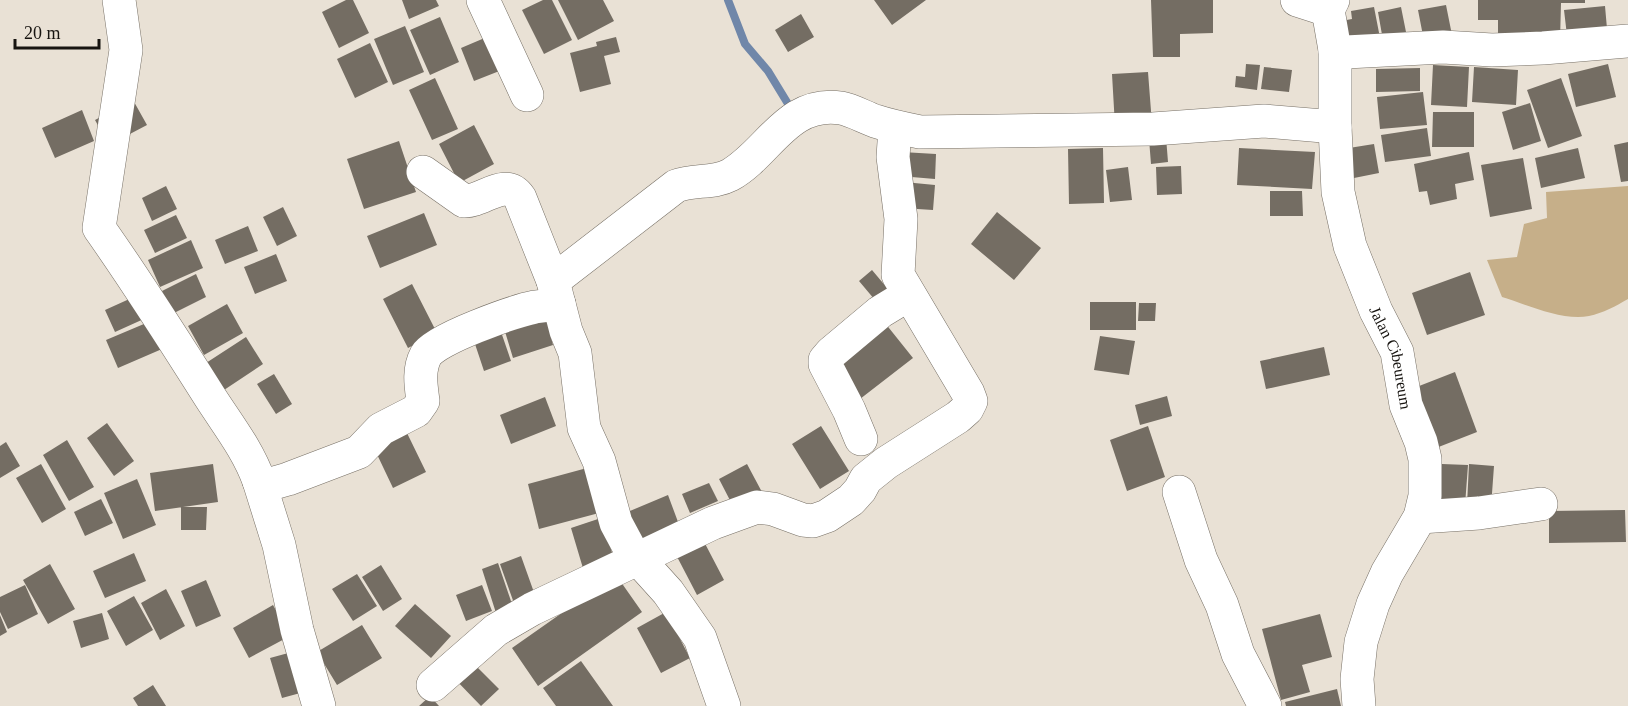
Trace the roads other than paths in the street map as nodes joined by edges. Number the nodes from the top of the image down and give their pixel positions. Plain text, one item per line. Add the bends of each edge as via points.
1 (119, 0) edge
2 (483, 0) edge
3 (1297, 0) edge
4 (1331, 5) edge
5 (1628, 41) edge
6 (1335, 50) junction
7 (527, 95) dead end
8 (1335, 127) junction
9 (895, 128) junction
10 (423, 172) dead end
11 (556, 293) junction
12 (908, 295) junction
13 (861, 439) dead end
14 (259, 481) junction
15 (1179, 492) dead end
16 (1541, 504) dead end
17 (1420, 517) junction
18 (637, 558) junction
19 (434, 685) dead end
20 (320, 706) edge
21 (724, 706) edge
22 (1265, 706) edge
23 (1359, 706) edge

1 - 14 street via 126,50 99,228 145,292 234,433
2 - 7 street
3 - 4 street
4 - 6 street, Jalan Cibeureum
5 - 6 street via 1492,50
6 - 8 street, Jalan Cibeureum
8 - 9 street via 1264,121 1153,129 920,132
8 - 17 street, Jalan Cibeureum via 1338,192 1350,246 1397,351 1406,405 1425,459 1425,496
9 - 11 street via 842,108 810,111 796,117 739,170 713,181 676,186
9 - 12 street via 892,158 901,219 898,275
10 - 11 street via 464,201 502,188 518,194
11 - 14 street via 524,311 433,347 422,365 423,401 416,411 381,429 359,452 288,479 267,485
11 - 18 street via 575,353 584,428 616,523
12 - 13 street via 880,312 825,360
12 - 18 street via 968,393 971,400 967,409 886,463 866,479 851,500 827,516 803,520 773,509 751,508
14 - 20 street
15 - 22 street via 1238,654
16 - 17 street
17 - 23 street, Jalan Cibeureum via 1373,604 1361,642
18 - 19 street via 496,630
18 - 21 street via 668,592 700,638

